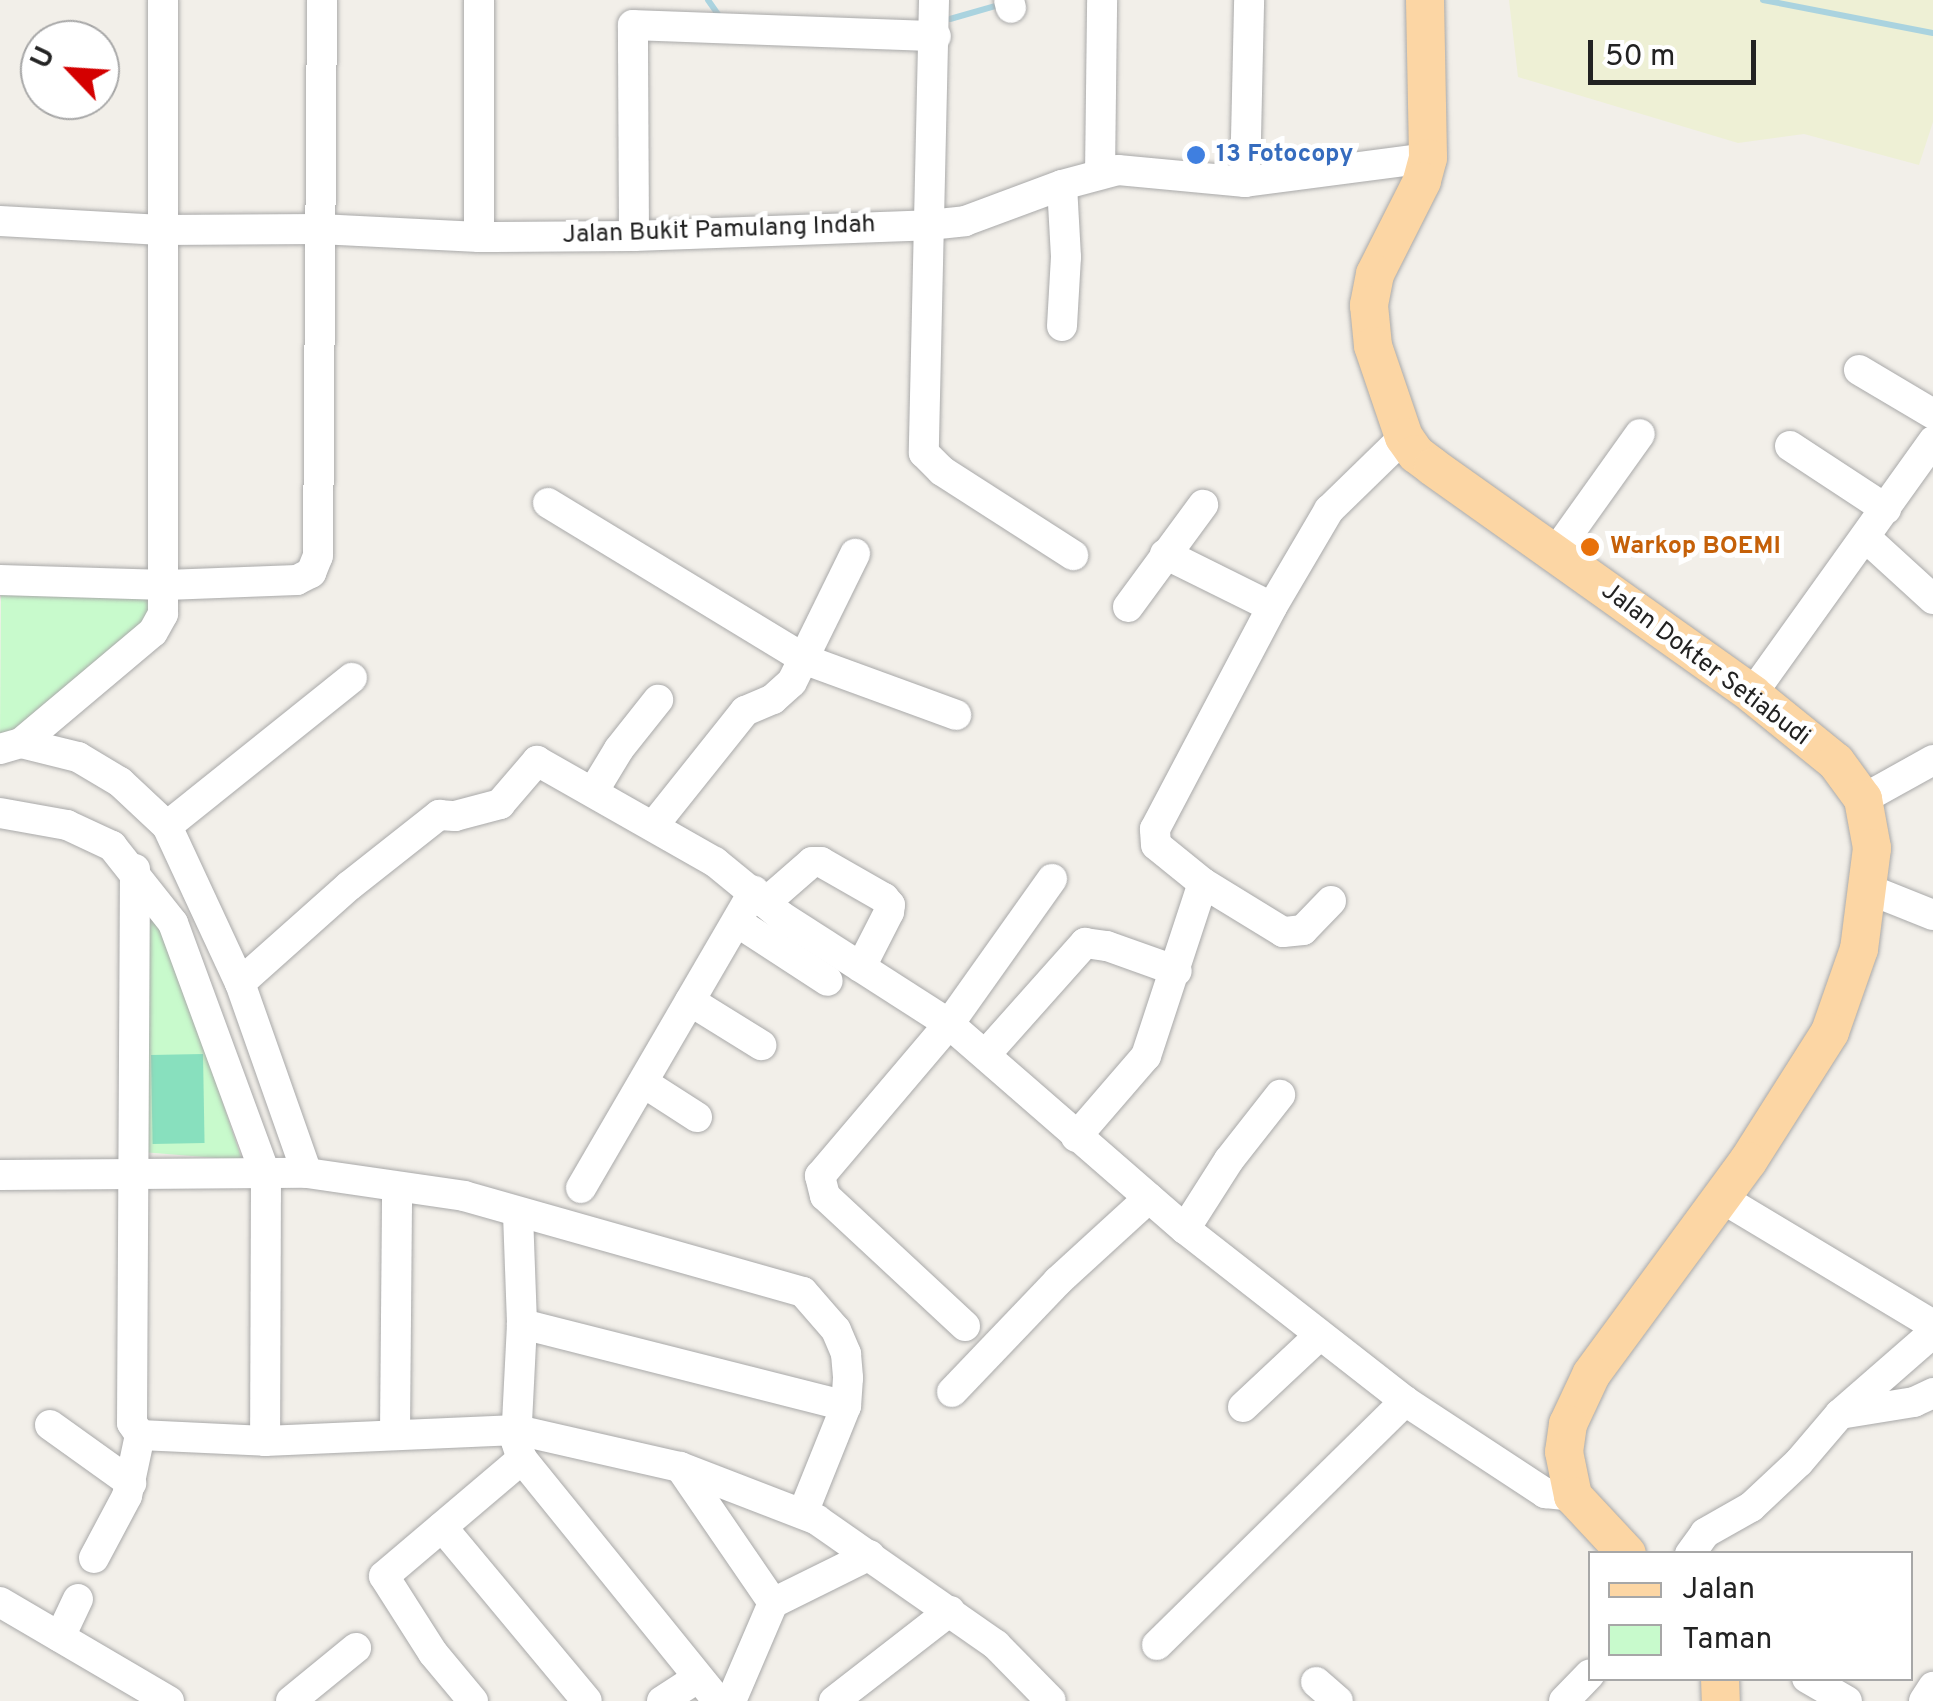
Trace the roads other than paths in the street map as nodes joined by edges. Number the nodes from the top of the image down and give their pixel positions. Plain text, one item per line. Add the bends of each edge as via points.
1 (163, 0) edge
2 (322, 0) edge
3 (479, 0) edge
4 (682, 0) edge
5 (904, 0) edge
6 (935, 0) edge
7 (1102, 0) edge
8 (1249, 0) edge
9 (1425, 0) edge
10 (632, 13) edge
11 (701, 28) junction
12 (936, 36) junction
13 (1428, 158) junction
14 (1100, 174) junction
15 (1246, 182) junction
16 (1062, 185) junction
17 (0, 221) edge
18 (929, 225) junction
19 (319, 229) junction
20 (162, 230) junction
21 (479, 236) junction
22 (634, 236) junction
23 (1062, 326) dead end
24 (1859, 370) dead end
25 (1933, 414) edge
26 (1640, 434) dead end
27 (1404, 436) junction
28 (1933, 440) edge
29 (1790, 446) dead end
30 (548, 503) dead end
31 (1203, 505) dead end
32 (1886, 509) junction
33 (1865, 537) junction
34 (1555, 553) junction
35 (855, 554) dead end
36 (1165, 554) junction
37 (1073, 555) dead end
38 (0, 580) edge
39 (166, 585) junction
40 (1933, 600) edge
41 (1128, 606) dead end
42 (1272, 607) junction
43 (806, 660) junction
44 (352, 678) dead end
45 (1752, 694) junction
46 (658, 700) dead end
47 (956, 715) dead end
48 (10, 746) edge
49 (1933, 760) edge
50 (594, 792) junction
51 (1863, 798) junction
52 (0, 814) edge
53 (654, 825) junction
54 (167, 826) junction
55 (135, 869) junction
56 (1052, 879) dead end
57 (1203, 883) junction
58 (1868, 890) junction
59 (759, 897) junction
60 (1331, 901) dead end
61 (1933, 915) edge
62 (737, 922) junction
63 (861, 967) junction
64 (1177, 972) junction
65 (828, 981) dead end
66 (240, 983) junction
67 (690, 1001) junction
68 (949, 1024) junction
69 (761, 1045) dead end
70 (986, 1054) junction
71 (644, 1083) junction
72 (1280, 1095) dead end
73 (698, 1118) dead end
74 (1076, 1137) junction
75 (307, 1172) junction
76 (134, 1174) junction
77 (0, 1176) edge
78 (266, 1176) junction
79 (396, 1187) junction
80 (581, 1188) dead end
81 (1149, 1198) junction
82 (1720, 1198) junction
83 (518, 1214) junction
84 (1185, 1229) junction
85 (522, 1324) junction
86 (1933, 1325) edge
87 (964, 1326) dead end
88 (1933, 1332) edge
89 (1320, 1335) junction
90 (952, 1392) dead end
91 (1933, 1393) edge
92 (1405, 1401) junction
93 (846, 1406) junction
94 (1243, 1407) dead end
95 (1840, 1414) junction
96 (50, 1426) dead end
97 (395, 1432) junction
98 (140, 1435) junction
99 (265, 1441) junction
100 (520, 1444) junction
101 (680, 1467) junction
102 (131, 1484) junction
103 (1573, 1496) junction
104 (803, 1513) junction
105 (442, 1527) junction
106 (1624, 1551) edge
107 (1692, 1551) edge
108 (870, 1555) junction
109 (94, 1558) dead end
110 (78, 1599) dead end
111 (0, 1602) edge
112 (773, 1603) junction
113 (950, 1611) junction
114 (60, 1637) junction
115 (1157, 1645) dead end
116 (356, 1648) dead end
117 (1588, 1676) edge
118 (696, 1678) junction
119 (1812, 1681) edge
120 (1933, 1687) edge
121 (1036, 1695) edge
122 (168, 1701) edge
123 (292, 1701) edge
124 (473, 1701) edge
125 (587, 1701) edge
126 (662, 1701) edge
127 (718, 1701) edge
128 (731, 1701) edge
129 (834, 1701) edge
130 (1564, 1701) edge
131 (1847, 1701) edge
132 (1924, 1701) edge

1 - 20 street
2 - 19 street
3 - 21 street
4 - 11 street
5 - 6 street
6 - 12 street
7 - 14 street
8 - 15 street
9 - 13 main road, Jalan Dokter Setiabudi
10 - 11 street
10 - 22 street
11 - 12 street
12 - 18 street
13 - 15 street, Jalan Bukit Pamulang Indah
13 - 27 main road, Jalan Dokter Setiabudi via 1375,274 1369,305 1373,346
14 - 15 street, Jalan Bukit Pamulang Indah
14 - 16 street, Jalan Bukit Pamulang Indah
16 - 18 street, Jalan Bukit Pamulang Indah via 965,221
16 - 23 street
17 - 20 street, Jalan Bukit Pamulang Indah
18 - 22 street, Jalan Bukit Pamulang Indah
18 - 37 street via 924,453
19 - 20 street, Jalan Bukit Pamulang Indah
19 - 21 street, Jalan Bukit Pamulang Indah
19 - 39 street via 318,556 310,573 297,580
20 - 39 street
21 - 22 street, Jalan Bukit Pamulang Indah
24 - 25 street
26 - 34 street
27 - 34 main road, Jalan Dokter Setiabudi via 1416,454
27 - 42 street via 1338,498
28 - 32 street
29 - 32 street
30 - 43 street
31 - 36 street
32 - 33 street
33 - 40 street
33 - 45 street
34 - 45 main road, Jalan Dokter Setiabudi
35 - 43 street
36 - 41 street
36 - 42 street
38 - 39 street
39 - 48 street via 160,626
42 - 57 street via 1155,829 1156,845
43 - 47 street
43 - 53 street via 780,694 745,711
44 - 54 street
45 - 51 main road, Jalan Dokter Setiabudi via 1836,762
46 - 50 street
48 - 54 street via 96,765
49 - 51 street
50 - 53 street
50 - 66 street via 536,761 500,804 439,815
51 - 58 main road, Jalan Dokter Setiabudi via 1872,848
52 - 55 street via 68,825 112,846
53 - 59 street
54 - 66 street
55 - 76 street
55 - 78 street via 174,924
56 - 68 street
57 - 60 street via 1292,935
57 - 64 street
58 - 61 street
58 - 82 main road, Jalan Dokter Setiabudi via 1852,978 1830,1032
59 - 62 street
59 - 63 street
59 - 63 street via 821,862 884,898 888,912
62 - 65 street
62 - 67 street
63 - 68 street
64 - 70 street via 1085,943
64 - 74 street via 1146,1056
66 - 75 street
67 - 69 street
67 - 71 street
68 - 70 street
68 - 87 street via 820,1176 819,1186
70 - 74 street
71 - 73 street
71 - 80 street
72 - 84 street
74 - 81 street
75 - 78 street
75 - 79 street
76 - 77 street
76 - 78 street
76 - 98 street via 132,1422
78 - 99 street
79 - 83 street via 464,1196
79 - 97 street
81 - 84 street
81 - 90 street
82 - 86 street
82 - 103 main road, Jalan Dokter Setiabudi via 1576,1404 1564,1452
83 - 85 street
83 - 93 street via 803,1292 836,1330 846,1354
84 - 89 street
85 - 93 street
85 - 100 street
88 - 95 street
89 - 92 street
89 - 94 street
91 - 95 street
92 - 103 street via 1545,1493
92 - 115 street
93 - 104 street
95 - 107 street via 1763,1496 1705,1533
96 - 102 street
97 - 99 street
97 - 100 street
98 - 99 street
98 - 102 street
100 - 101 street
100 - 105 street
100 - 118 street
101 - 104 street
101 - 112 street
102 - 109 street
103 - 106 main road
104 - 108 street
105 - 124 street via 384,1576
105 - 125 street
108 - 112 street
108 - 113 street
110 - 114 street
111 - 114 street
112 - 128 street
113 - 121 street
113 - 129 street
114 - 122 street
116 - 123 street
117 - 130 street
118 - 126 street
118 - 127 street
119 - 131 street
120 - 132 street

